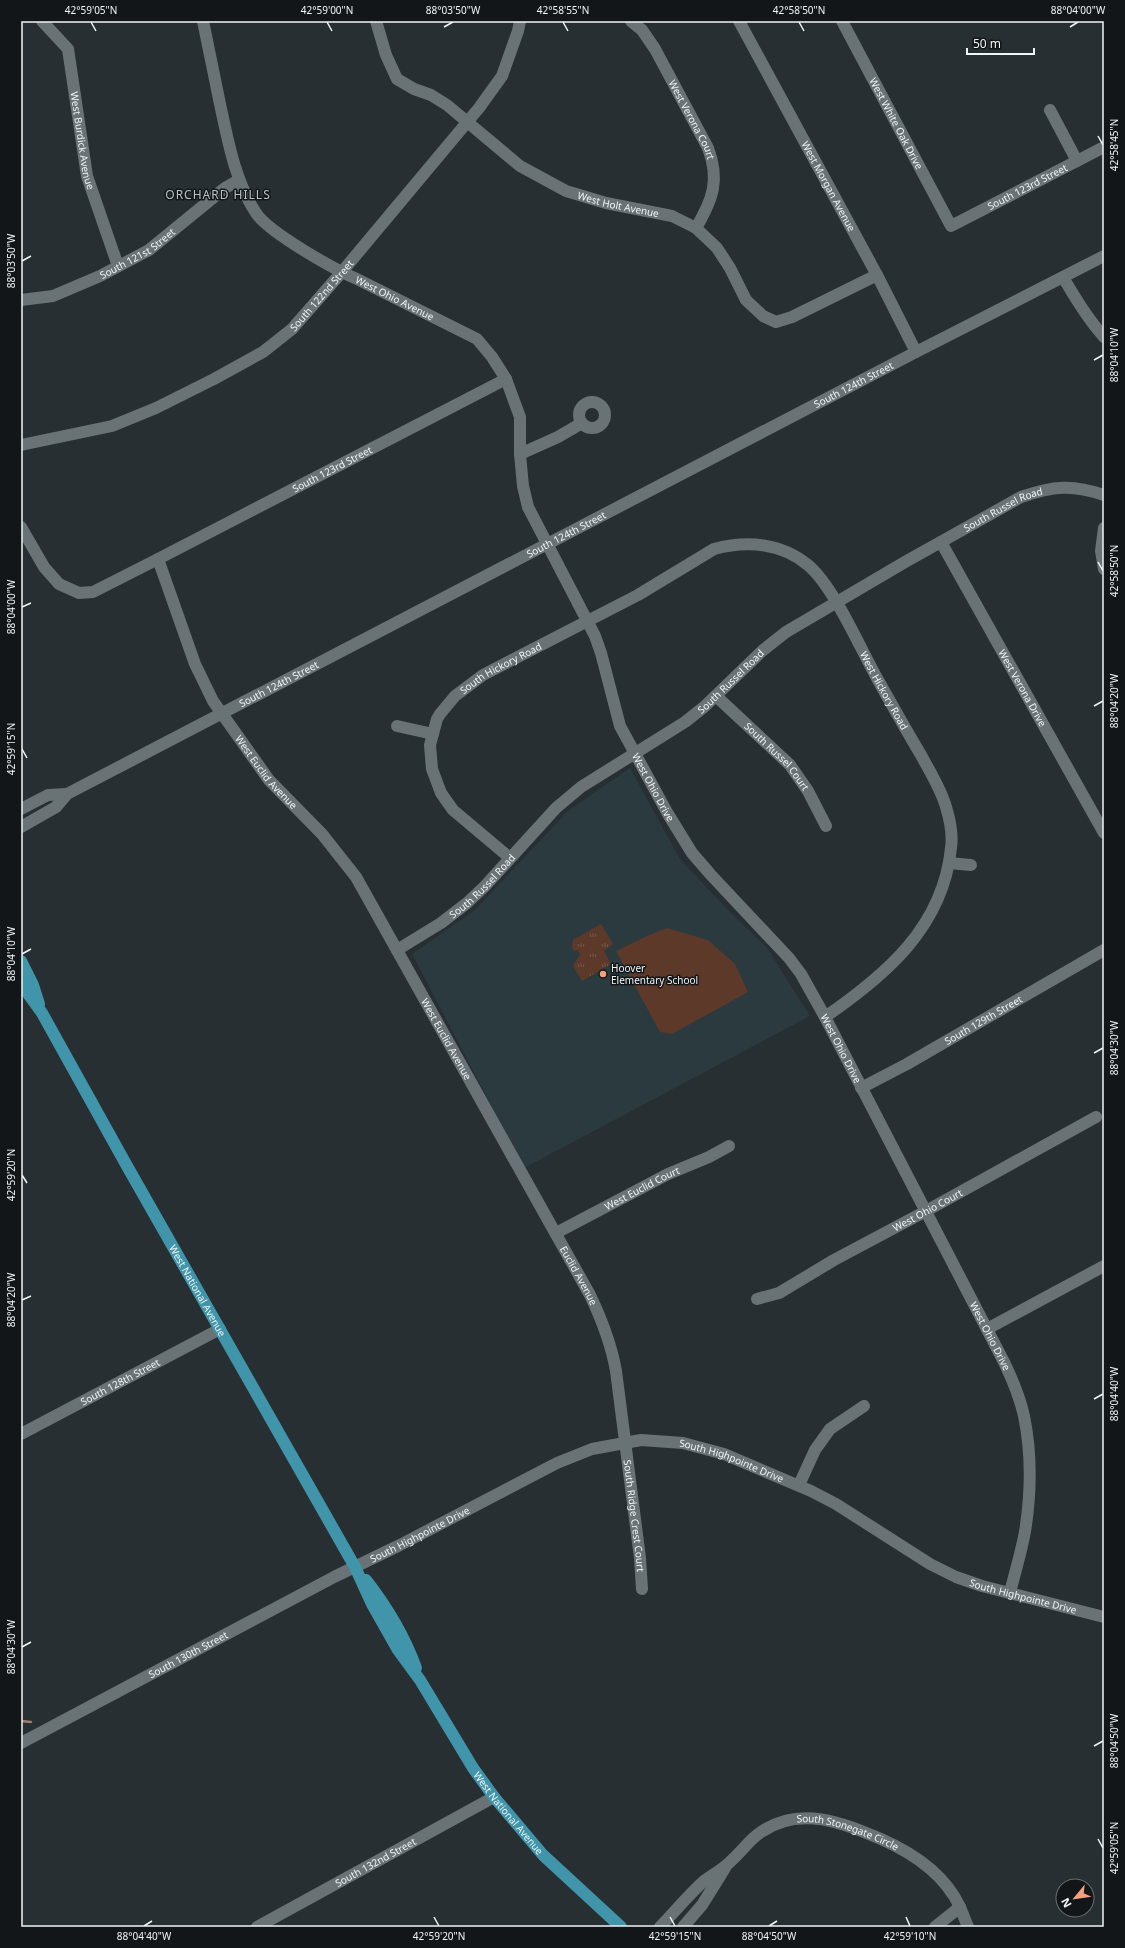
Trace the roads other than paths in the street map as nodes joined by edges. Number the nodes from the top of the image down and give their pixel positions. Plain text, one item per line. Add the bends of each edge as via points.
1 (42, 21) edge
2 (203, 21) edge
3 (376, 21) edge
4 (520, 21) edge
5 (631, 21) edge
6 (739, 21) edge
7 (842, 21) edge
8 (1050, 110) dead end
9 (467, 122) junction
10 (1104, 147) edge
11 (1077, 160) junction
12 (240, 180) junction
13 (951, 226) joint
14 (696, 228) junction
15 (1104, 256) edge
16 (118, 266) junction
17 (342, 273) junction
18 (876, 275) junction
19 (1065, 277) junction
20 (21, 300) edge
21 (1104, 337) edge
22 (916, 352) junction
23 (506, 379) junction
24 (582, 423) dead end
25 (21, 444) edge
26 (520, 454) junction
27 (1104, 495) edge
28 (21, 526) edge
29 (1104, 528) edge
30 (941, 542) junction
31 (547, 545) junction
32 (158, 559) junction
33 (1104, 569) edge
34 (836, 602) junction
35 (588, 622) junction
36 (716, 696) junction
37 (222, 715) junction
38 (397, 726) dead end
39 (433, 734) junction
40 (634, 755) junction
41 (67, 794) junction
42 (21, 809) edge
43 (826, 826) dead end
44 (21, 827) edge
45 (1104, 833) edge
46 (510, 858) junction
47 (949, 863) junction
48 (971, 865) dead end
49 (397, 950) junction
50 (1104, 950) edge
51 (21, 961) edge
52 (21, 984) edge
53 (42, 1013) junction
54 (825, 1017) junction
55 (862, 1088) junction
56 (1096, 1117) dead end
57 (494, 1122) joint
58 (729, 1146) dead end
59 (926, 1211) junction
60 (556, 1233) junction
61 (1104, 1266) edge
62 (757, 1299) dead end
63 (220, 1329) junction
64 (987, 1329) junction
65 (864, 1406) dead end
66 (21, 1434) edge
67 (625, 1443) junction
68 (799, 1485) junction
69 (355, 1567) junction
70 (642, 1589) dead end
71 (1010, 1593) junction
72 (1104, 1617) edge
73 (21, 1742) edge
74 (494, 1797) junction
75 (726, 1866) junction
76 (680, 1906) junction
77 (960, 1907) junction
78 (692, 1917) junction
79 (257, 1927) edge
80 (621, 1927) edge
81 (660, 1927) edge
82 (682, 1927) edge
83 (935, 1927) edge
84 (968, 1927) edge

1 - 16 street, West Burdick Avenue via 68,49 87,176
2 - 12 street, West Ohio Avenue via 228,142
3 - 9 street, West Holt Avenue via 386,55 397,79 414,89 431,94
4 - 9 street, South 122nd Street via 502,76
5 - 14 street, West Verona Court via 642,30 655,49 708,148 713,163 713,194
6 - 18 street, West Morgan Avenue
7 - 13 street, West White Oak Drive
8 - 11 street
9 - 14 street, West Holt Avenue via 520,166 566,191 606,203 672,216
9 - 17 street, South 122nd Street
10 - 11 street, South 123rd Street
11 - 13 street, South 123rd Street
12 - 16 street, South 121st Street via 225,188 149,250
12 - 17 street, West Ohio Avenue via 257,214 275,231
14 - 18 street, West Holt Avenue via 717,248 746,300 763,316 776,322 792,317
15 - 19 street, South 124th Street
16 - 20 street, South 121st Street via 53,296
17 - 23 street, West Ohio Avenue via 477,339
17 - 25 street, South 122nd Street via 292,329 263,352 214,379 156,408 112,426
18 - 22 street, West Morgan Avenue
19 - 21 street
19 - 22 street, South 124th Street
22 - 31 street, South 124th Street
23 - 26 street, West Ohio Avenue via 520,417
23 - 32 street, South 123rd Street
24 - 26 street
26 - 31 street, West Ohio Avenue via 528,507
27 - 30 street, South Russel Road via 1069,487 1042,490 1013,501
28 - 32 street via 44,567 59,584 79,593 93,592
29 - 33 street via 1101,551
30 - 34 street, South Russel Road
30 - 45 street, West Verona Drive
31 - 35 street, West Ohio Drive
31 - 37 street, South 124th Street
32 - 37 street, West Euclid Avenue via 195,664
34 - 35 street, West Hickory Road via 817,575 794,556 764,545 736,544 714,549 657,585
34 - 36 street, South Russel Road via 762,651
34 - 47 street, West Hickory Road via 941,794 950,825
35 - 39 street, South Hickory Road via 483,675 464,688 440,714
35 - 40 street, West Ohio Drive via 601,654 620,726
36 - 40 street, South Russel Road via 685,722
36 - 43 street, South Russel Court via 790,765 808,791
37 - 41 street, South 124th Street
37 - 49 street, West Euclid Avenue via 269,780 322,834 347,864
38 - 39 street
39 - 46 street via 430,760 441,793 453,810
40 - 46 street, South Russel Road via 590,781 556,808
40 - 54 street, West Ohio Drive via 692,853 780,947 801,974
41 - 42 street, South 124th Street via 48,795
41 - 44 street, South 124th Street via 56,807
46 - 49 street, South Russel Road via 467,903 442,923
47 - 48 street
47 - 54 street, West Hickory Road via 940,892 906,951
49 - 57 street, West Euclid Avenue
50 - 55 street, South 129th Street
51 - 53 main road, West National Avenue via 33,985
52 - 53 main road, West National Avenue
53 - 63 main road, West National Avenue
54 - 55 street, West Ohio Drive
55 - 59 street, West Ohio Drive
56 - 59 street, West Ohio Court
57 - 60 street, Euclid Avenue
58 - 60 street, West Euclid Court via 668,1174
59 - 62 street, West Ohio Court via 834,1260 779,1293
59 - 64 street, West Ohio Drive
60 - 67 street, Euclid Avenue via 590,1295 608,1337 616,1371
61 - 64 street
63 - 66 street, South 128th Street
63 - 69 main road, West National Avenue
64 - 71 street, West Ohio Drive via 1014,1385 1024,1416 1028,1445 1029,1492 1026,1526
65 - 68 street via 837,1424 826,1435 815,1450
67 - 68 street, South Highpointe Drive via 653,1440 695,1445 724,1454
67 - 69 street, South Highpointe Drive via 592,1449 557,1463
67 - 70 street, South Ridge Crest Court
68 - 71 street, South Highpointe Drive via 836,1504 930,1564 956,1577
69 - 73 street, South 130th Street
69 - 74 main road, West National Avenue via 381,1599 395,1622 407,1644 420,1680 473,1768
71 - 72 street, South Highpointe Drive
74 - 79 street, South 132nd Street
74 - 80 main road, West National Avenue via 543,1855
75 - 76 street, South Stonegate Circle via 705,1881
75 - 77 street, South Stonegate Circle via 750,1840 774,1824 800,1818 828,1820 888,1842 922,1863 946,1885
75 - 78 street, South Stonegate Circle
76 - 78 street
76 - 81 street, South Stonegate Circle
77 - 83 street
77 - 84 street, South Stonegate Circle
78 - 82 street, South Stonegate Circle

